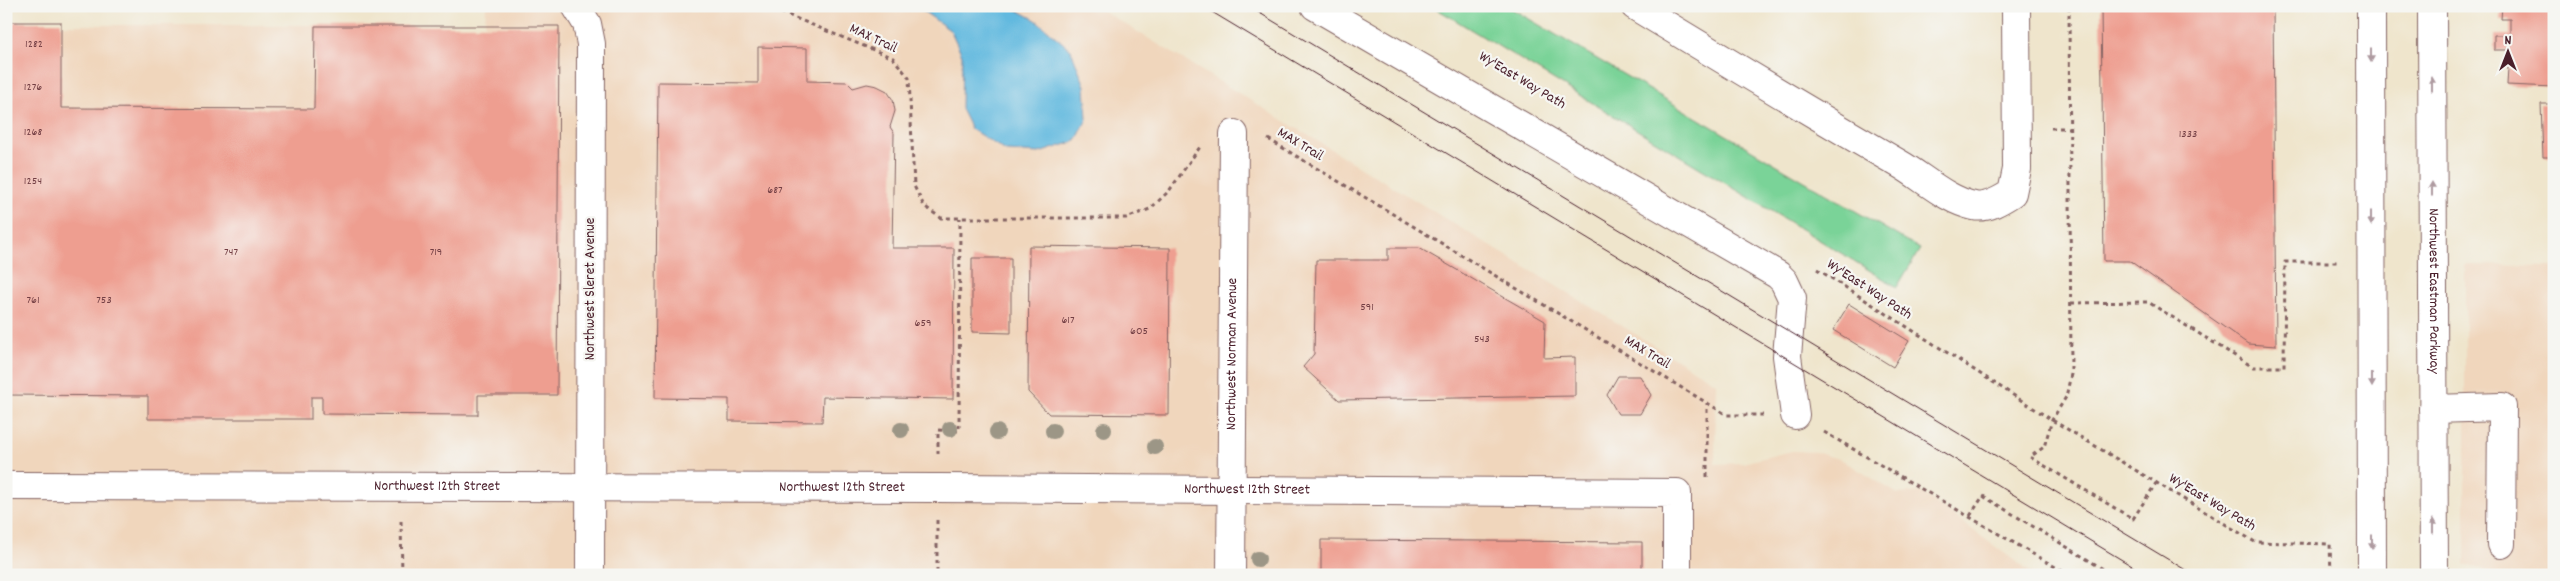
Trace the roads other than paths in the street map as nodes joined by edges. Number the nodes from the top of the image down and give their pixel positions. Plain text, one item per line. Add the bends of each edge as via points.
1 (576, 6) edge
2 (1315, 6) edge
3 (1635, 6) edge
4 (2016, 6) edge
5 (2372, 6) edge
6 (2432, 6) edge
7 (1234, 134) road end
8 (2433, 409) junction
9 (1795, 415) road end
10 (6, 486) edge
11 (591, 488) junction
12 (1231, 492) junction
13 (2501, 544) dead end
14 (590, 575) edge
15 (1231, 575) edge
16 (1677, 575) edge
17 (2372, 575) edge
18 (2434, 575) edge

1 - 11 main road, Northwest Sleret Avenue via 587,24 591,44
2 - 9 main road via 1778,275 1792,298 1787,356
3 - 4 main road via 1916,173 1950,197 1975,207 1998,202 2012,192 2017,169
5 -> 17 main road
8 -> 6 main road, Northwest Eastman Parkway
7 - 12 main road, Northwest Norman Avenue
8 - 13 main road via 2502,408
18 -> 8 main road, Northwest Eastman Parkway
10 - 11 main road, Northwest 12th Street
11 - 12 main road, Northwest 12th Street
11 - 14 main road, Northwest Sleret Avenue
12 - 15 main road, Northwest Norman Avenue
12 - 16 main road, Northwest 12th Street via 1677,493

